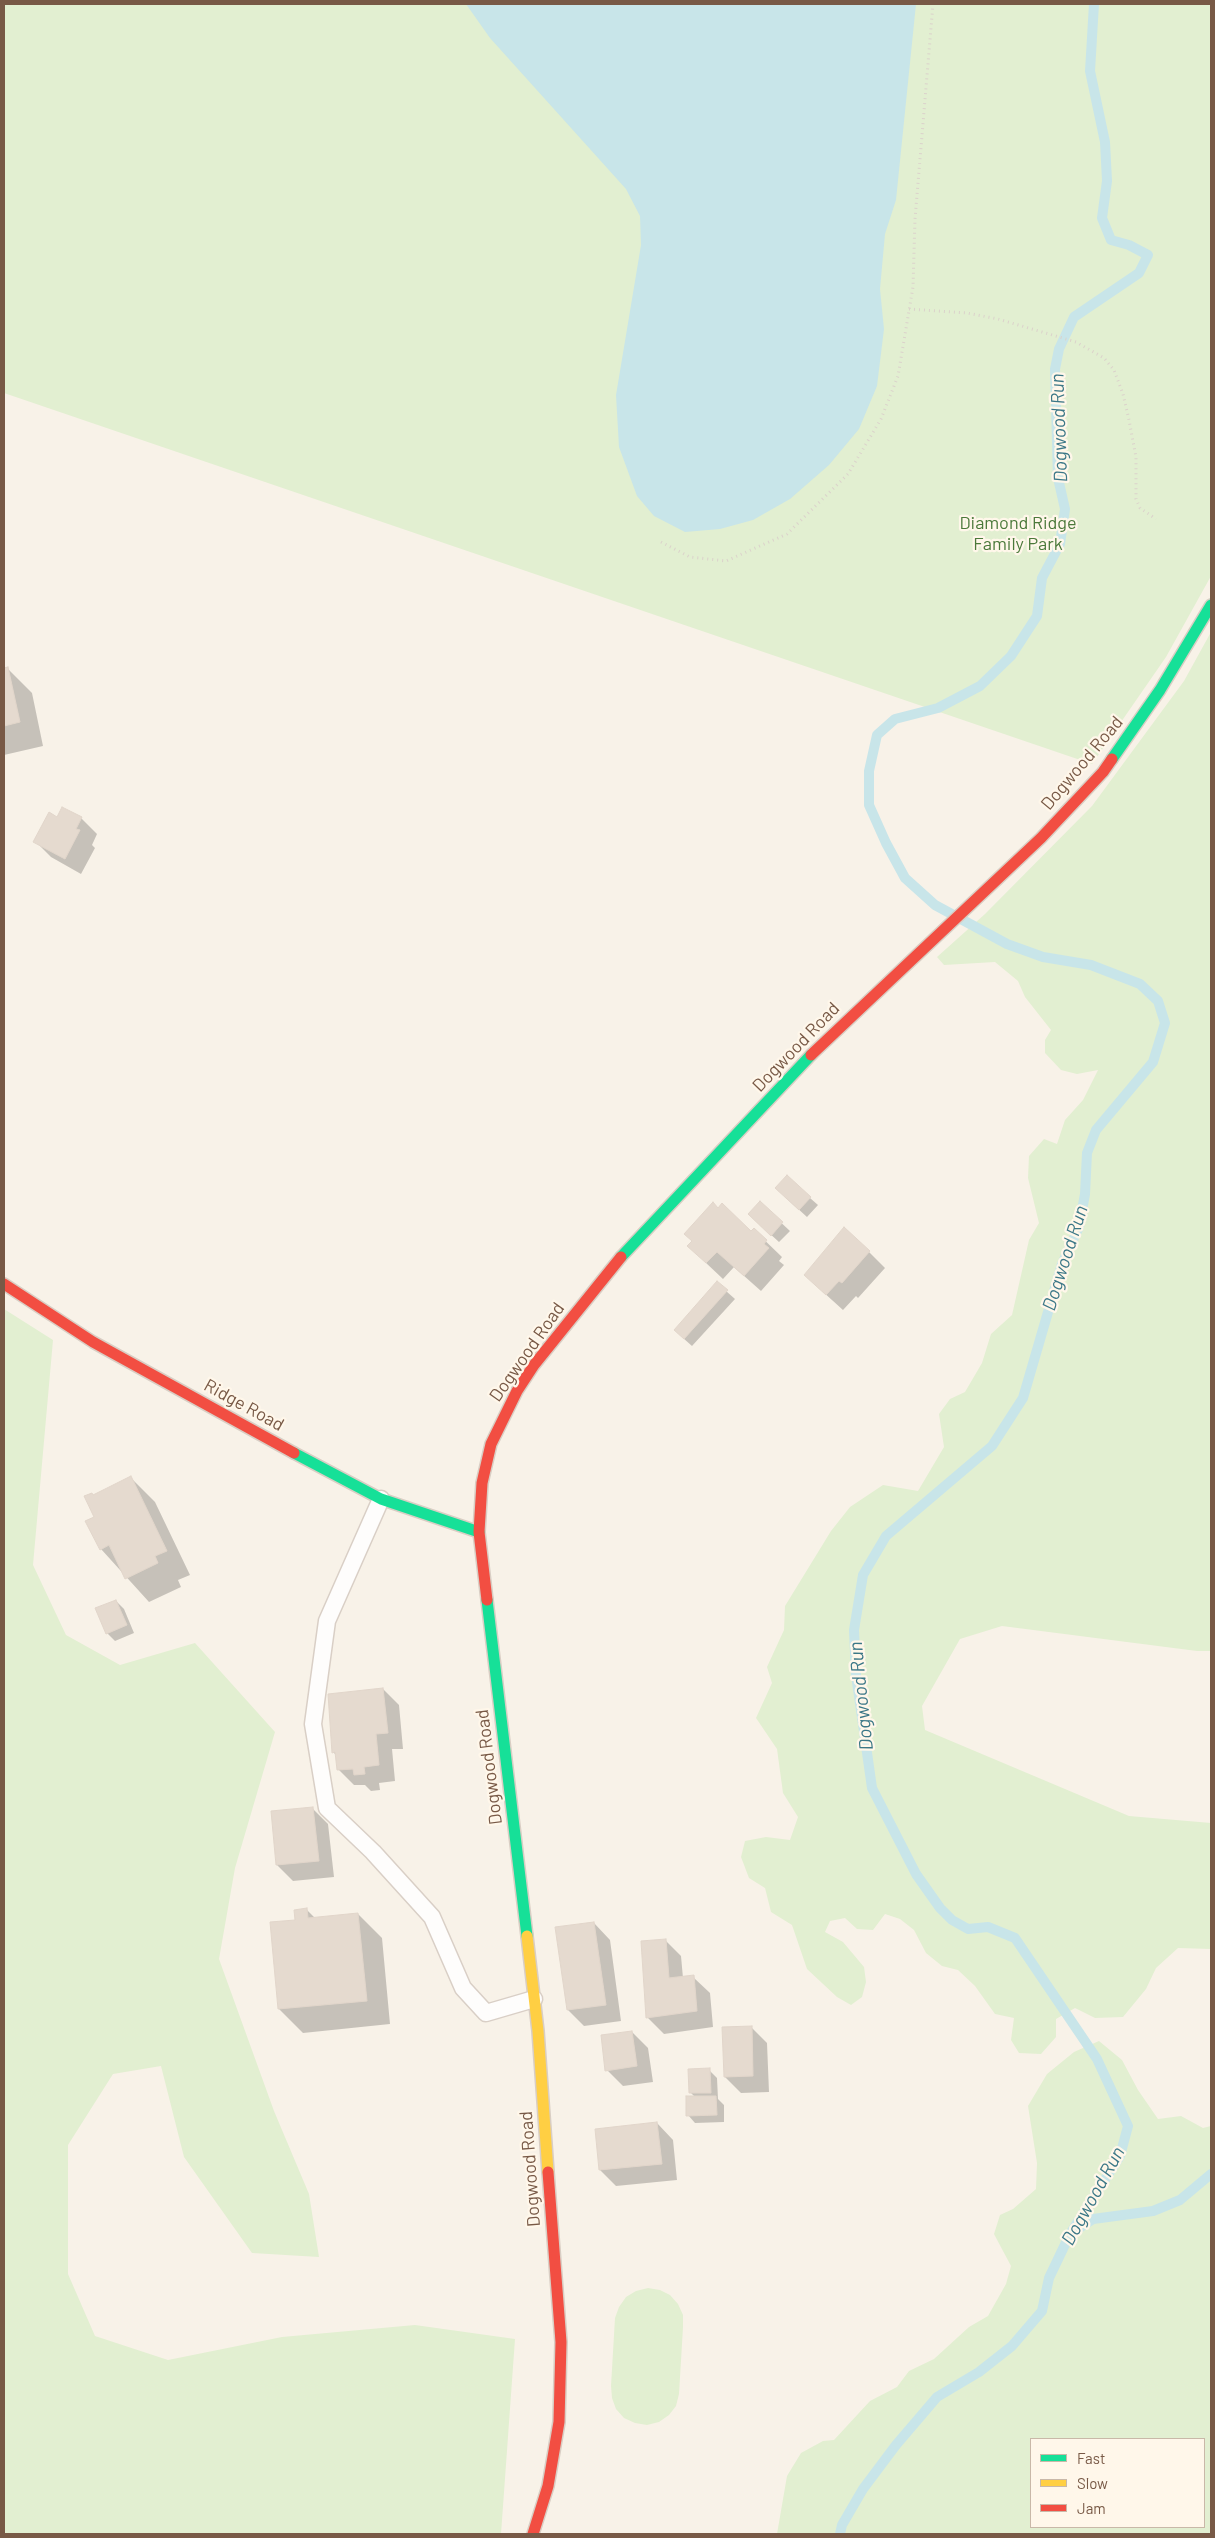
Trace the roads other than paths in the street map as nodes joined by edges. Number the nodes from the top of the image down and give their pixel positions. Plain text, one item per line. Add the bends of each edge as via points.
1 (1211, 605) edge
2 (4, 1284) edge
3 (381, 1499) junction
4 (479, 1532) junction
5 (534, 1999) junction
6 (533, 2534) edge

1 - 4 street, Dogwood Road via 1160,690 1103,772 1041,838 827,1038 599,1282 517,1391 491,1444 482,1483
2 - 3 street, Ridge Road via 93,1342
3 - 4 street, Ridge Road
3 - 5 lane via 327,1621 313,1724 327,1808 374,1852 432,1917 463,1988 486,2013
4 - 5 street, Dogwood Road
5 - 6 street, Dogwood Road via 561,2342 559,2422 548,2486

